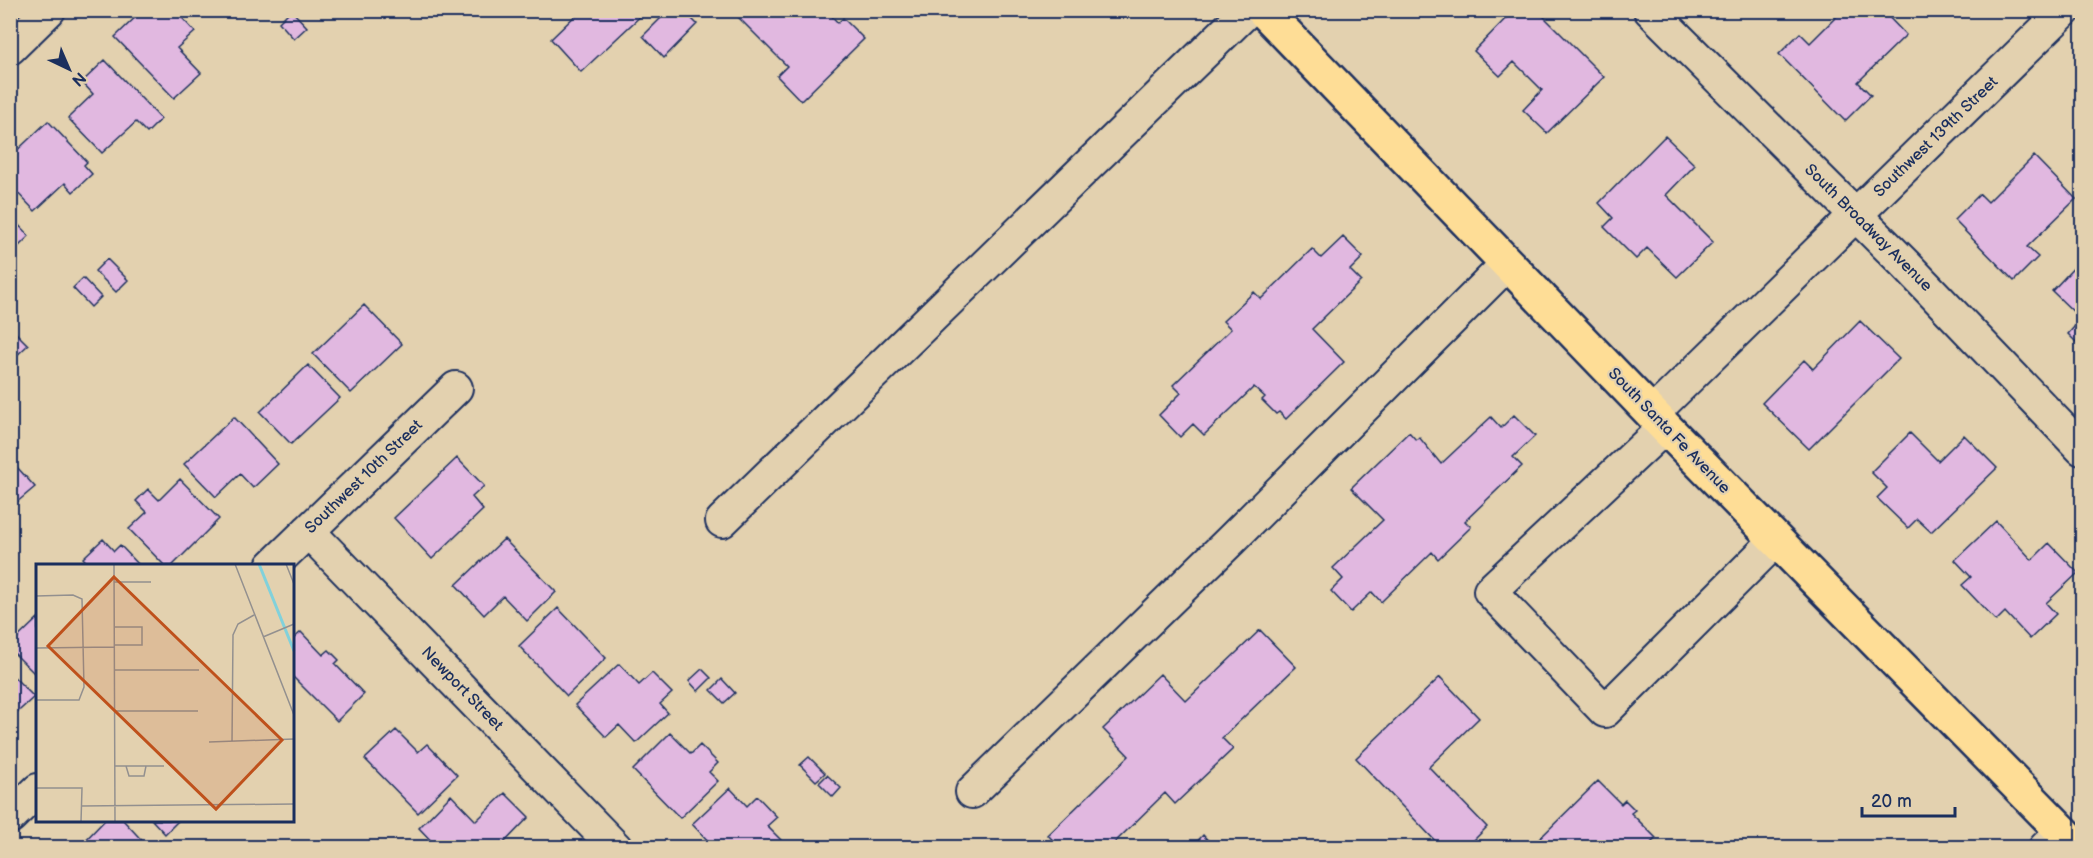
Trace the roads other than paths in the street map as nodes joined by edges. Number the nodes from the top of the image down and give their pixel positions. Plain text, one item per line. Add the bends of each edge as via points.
1 (49, 10) edge
2 (1248, 10) edge
3 (1263, 10) edge
4 (1650, 10) edge
5 (2066, 10) edge
6 (10, 48) edge
7 (1855, 216) junction
8 (1507, 264) junction
9 (456, 388) dead end
10 (1659, 421) junction
11 (2082, 449) edge
12 (722, 520) dead end
13 (308, 531) junction
14 (1776, 540) junction
15 (274, 564) edge
16 (36, 792) edge
17 (972, 792) dead end
18 (10, 817) edge
19 (2063, 842) edge
20 (616, 848) edge

1 - 6 street
2 - 12 street
3 - 8 main road, South Santa Fe Avenue
4 - 7 street, South Broadway Avenue
5 - 7 street, Southwest 139th Street
7 - 10 street, Southwest 139th Street
7 - 11 street, South Broadway Avenue
8 - 10 main road, South Santa Fe Avenue
8 - 17 street
9 - 13 street, Southwest 10th Street
10 - 14 main road, South Santa Fe Avenue
10 - 14 street, Southwest 139th Street via 1490,591 1605,711
13 - 15 street, Southwest 10th Street
13 - 20 street, Newport Street
14 - 19 main road, South Santa Fe Avenue
16 - 18 street

